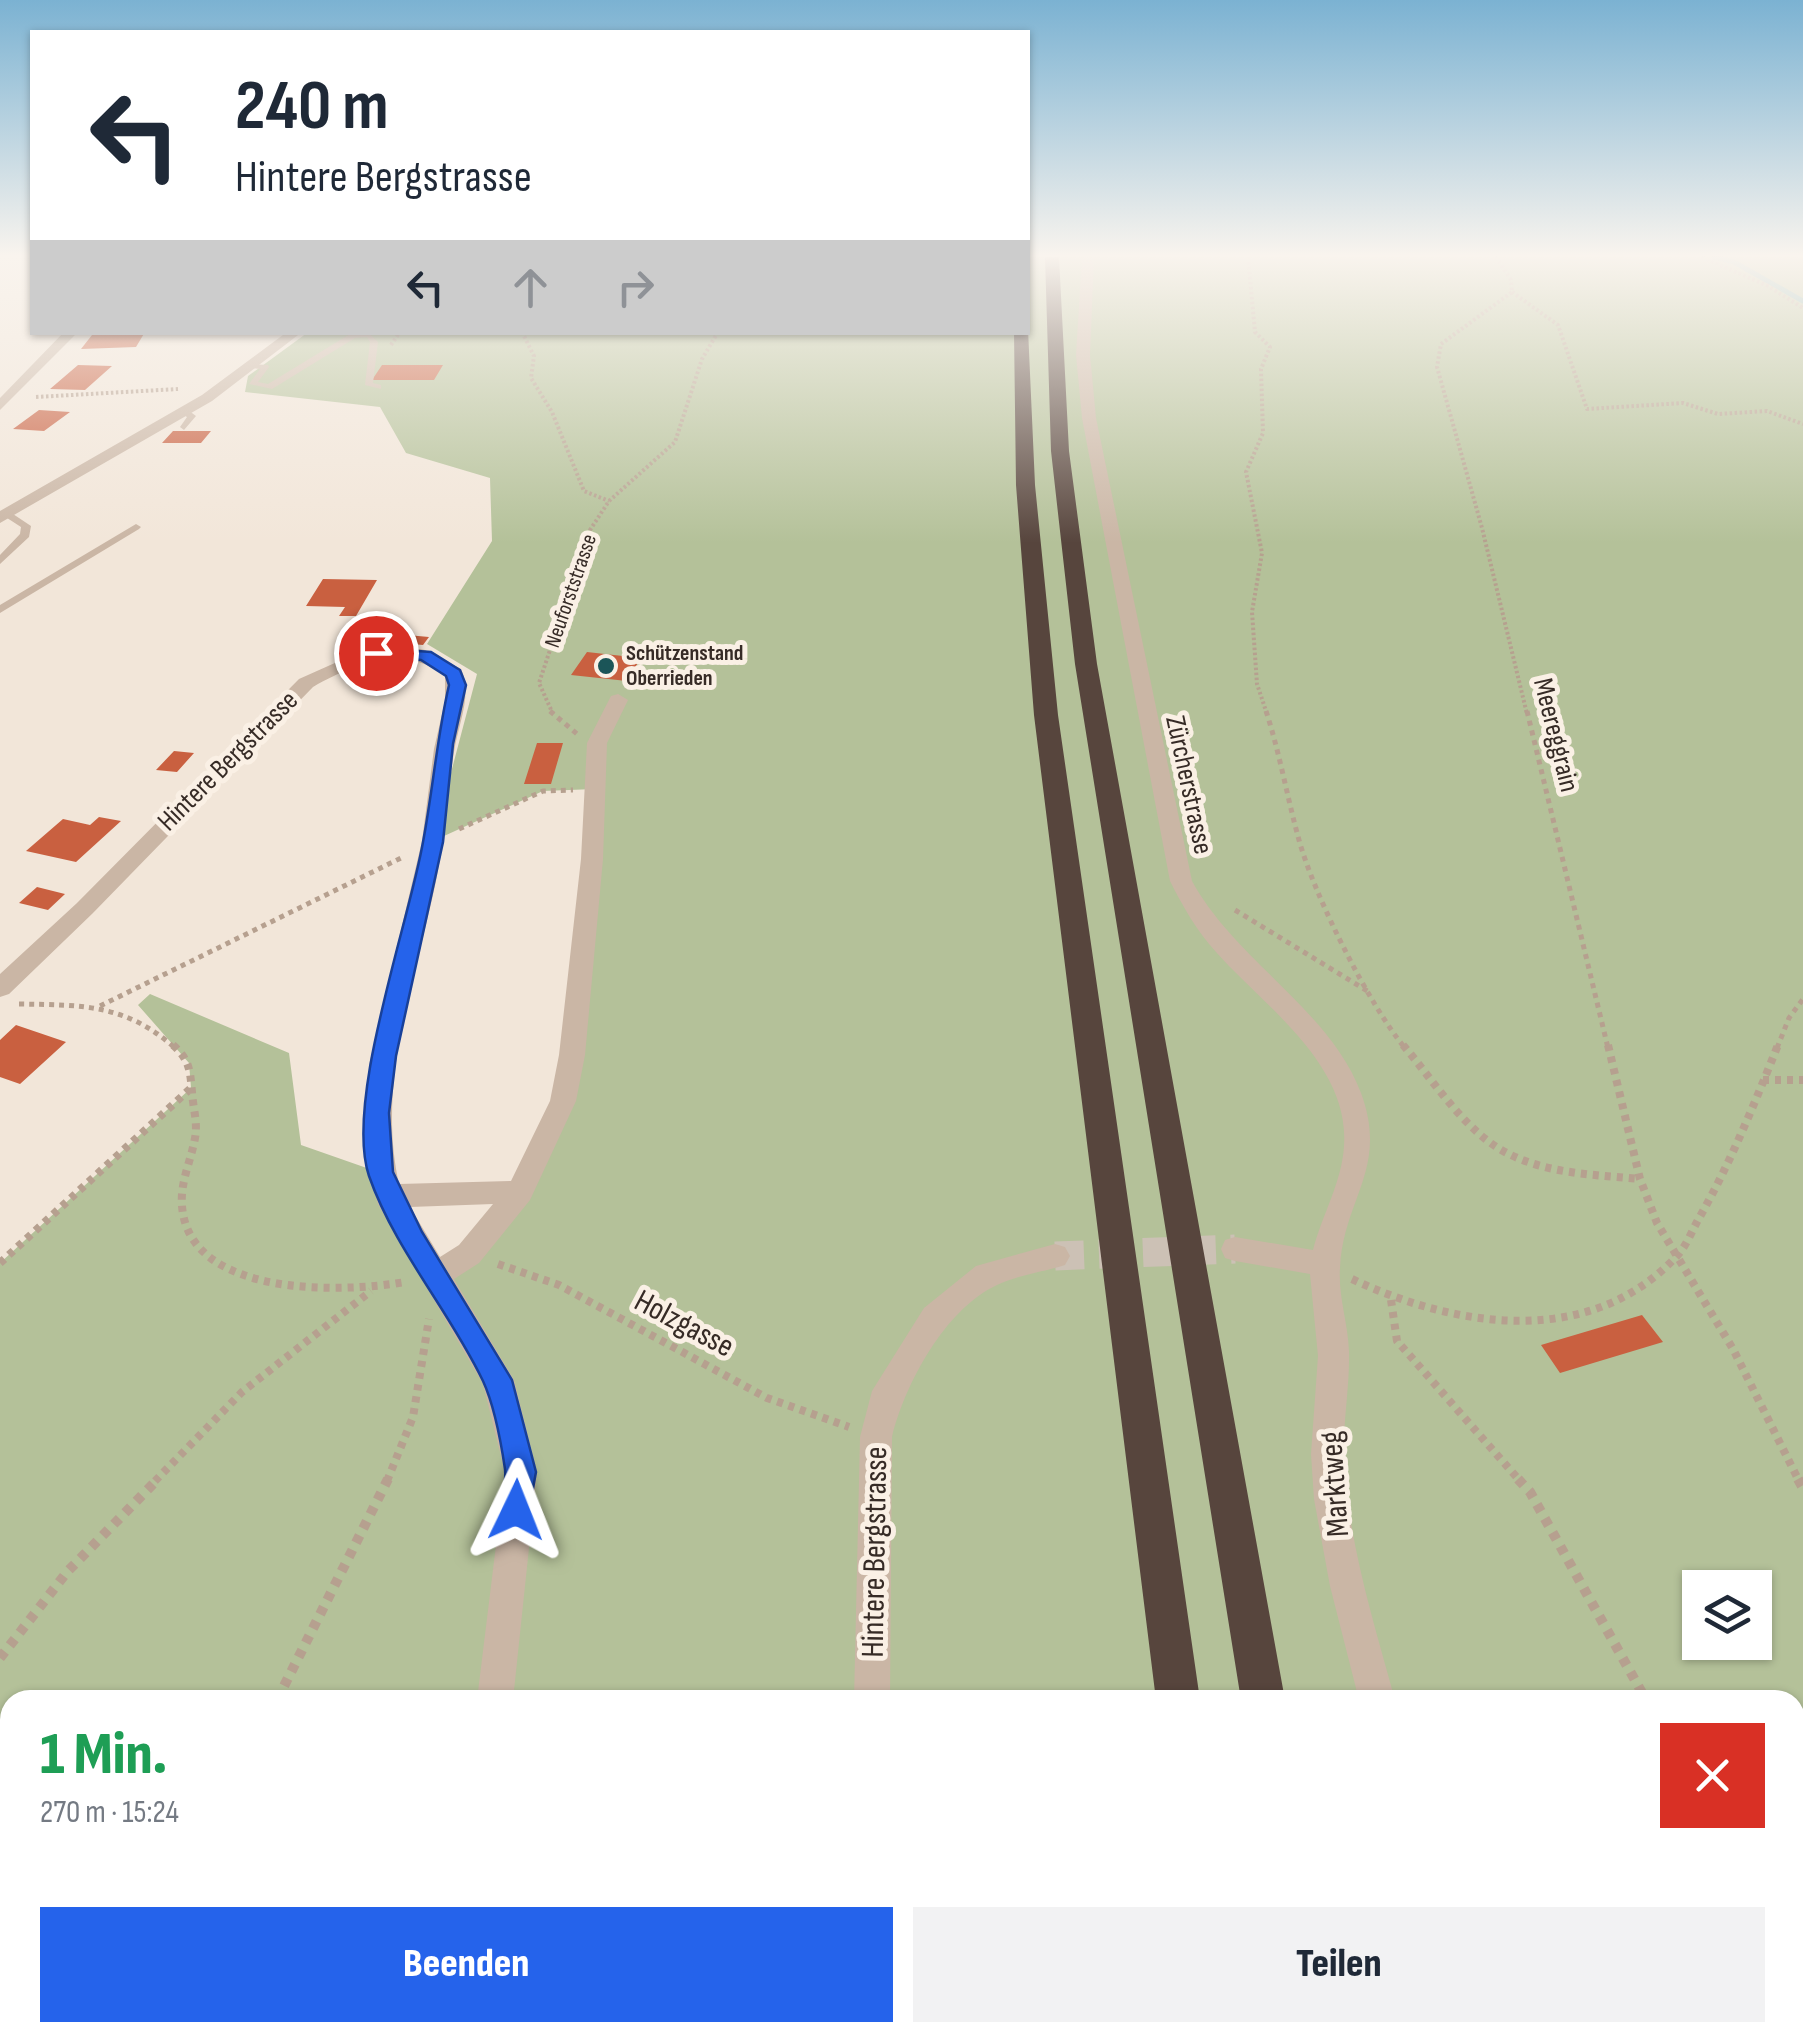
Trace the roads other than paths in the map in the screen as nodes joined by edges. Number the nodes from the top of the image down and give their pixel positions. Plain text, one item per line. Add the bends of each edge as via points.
1 (55, 352) edge
2 (271, 352) edge
3 (326, 352) edge
4 (373, 352) edge
5 (1023, 352) edge
6 (1056, 352) edge
7 (1082, 352) edge
8 (254, 366) junction
9 (378, 387) dead end
10 (0, 406) edge
11 (4, 516) edge
12 (136, 528) dead end
13 (16, 546) junction
14 (0, 548) edge
15 (0, 561) edge
16 (0, 610) edge
17 (618, 700) dead end
18 (0, 988) edge
19 (520, 1192) junction
20 (388, 1196) junction
21 (1235, 1249) tunnel mouth
22 (1055, 1256) tunnel mouth
23 (1325, 1264) junction
24 (436, 1274) junction
25 (496, 1690) edge
26 (872, 1690) edge
27 (1177, 1690) edge
28 (1261, 1690) edge
29 (1374, 1690) edge

1 - 10 street
2 - 8 street
3 - 8 lane via 270,387 253,384 265,367
4 - 9 lane via 369,385
5 - 27 highway via 1045,690
6 - 28 highway via 1060,452 1088,683
7 - 23 street, Zürcherstrasse via 1089,418 1181,881 1210,929 1318,1045 1347,1091 1358,1125 1356,1164
8 - 11 street via 185,419
11 - 13 lane via 26,526
12 - 16 lane
13 - 14 lane
13 - 15 lane
17 - 19 street via 597,743 592,859 563,1101
18 - 20 street, Hintere Bergstrasse via 306,682 376,653 425,655 454,674 457,685 433,842 377,1113
19 - 20 street
19 - 24 street via 469,1254
20 - 24 street, Hintere Bergstrasse
21 - 23 street
22 - 26 street, Hintere Bergstrasse via 986,1275 934,1318 888,1391 876,1436
23 - 29 street, Marktweg via 1334,1342 1328,1466 1341,1566
24 - 25 street, Hintere Bergstrasse via 498,1380 521,1472

